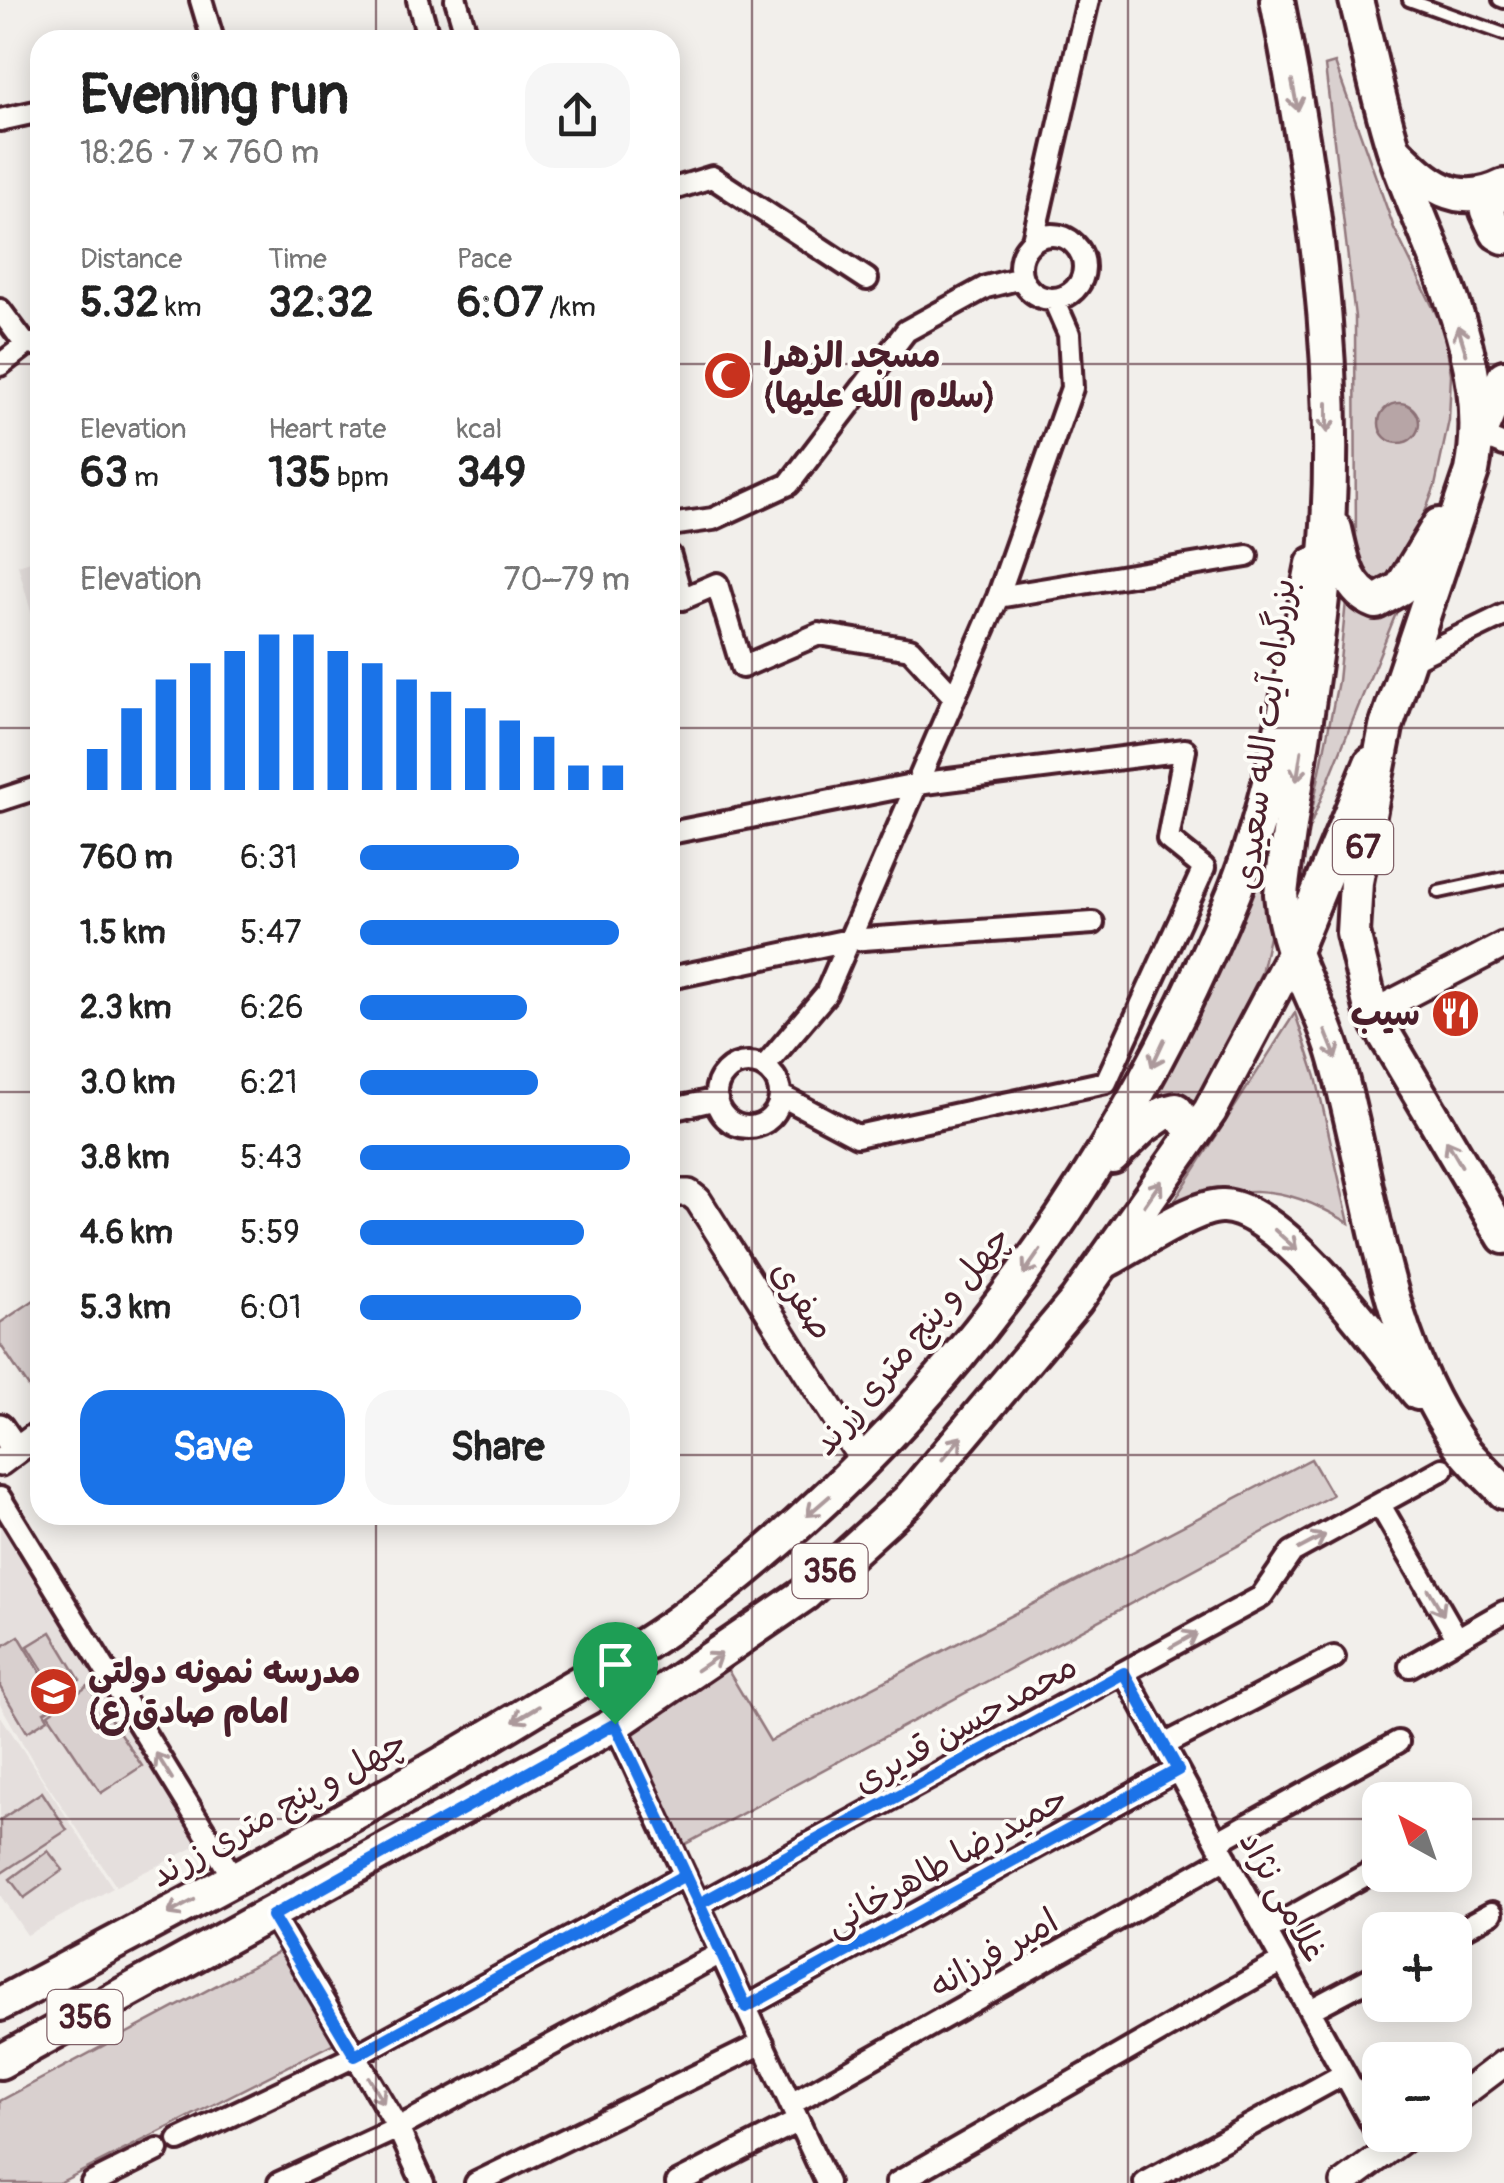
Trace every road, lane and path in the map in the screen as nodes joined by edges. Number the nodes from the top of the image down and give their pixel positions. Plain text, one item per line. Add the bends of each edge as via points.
1 (200, 0) edge
2 (418, 0) edge
3 (456, 0) edge
4 (1088, 0) edge
5 (1276, 0) edge
6 (1356, 0) edge
7 (1409, 0) edge
8 (210, 30) edge
9 (426, 30) edge
10 (465, 30) edge
11 (1504, 34) edge
12 (30, 113) edge
13 (0, 120) edge
14 (1395, 151) junction
15 (680, 187) edge
16 (1501, 188) edge
17 (1504, 237) edge
18 (1033, 240) junction
19 (867, 278) dead end
20 (1022, 278) junction
21 (1054, 300) junction
22 (0, 310) edge
23 (30, 341) edge
24 (30, 346) edge
25 (0, 365) edge
26 (1504, 378) edge
27 (1492, 440) edge
28 (1472, 471) junction
29 (1327, 496) junction
30 (680, 524) edge
31 (1246, 556) dead end
32 (680, 592) edge
33 (998, 597) junction
34 (1504, 615) edge
35 (1406, 663) junction
36 (954, 697) junction
37 (1386, 726) junction
38 (917, 784) junction
39 (30, 790) edge
40 (0, 800) edge
41 (680, 832) edge
42 (1504, 878) edge
43 (1439, 892) dead end
44 (1093, 923) dead end
45 (849, 940) junction
46 (1504, 945) edge
47 (1292, 956) junction
48 (680, 976) edge
49 (1372, 1013) junction
50 (764, 1067) junction
51 (780, 1094) junction
52 (717, 1100) junction
53 (680, 1108) edge
54 (1194, 1134) junction
55 (1086, 1182) junction
56 (680, 1193) edge
57 (1501, 1230) edge
58 (1106, 1261) junction
59 (0, 1427) edge
60 (30, 1440) edge
61 (1450, 1455) junction
62 (8, 1457) edge
63 (865, 1464) junction
64 (1504, 1492) edge
65 (0, 1498) edge
66 (1380, 1505) junction
67 (1504, 1612) edge
68 (1457, 1638) junction
69 (1334, 1656) dead end
70 (1410, 1666) dead end
71 (1124, 1673) junction
72 (615, 1724) junction
73 (1398, 1742) dead end
74 (1164, 1745) junction
75 (1178, 1770) junction
76 (1222, 1850) junction
77 (685, 1875) junction
78 (1362, 1877) edge
79 (234, 1879) junction
80 (699, 1904) junction
81 (1492, 1912) dead end
82 (272, 1916) junction
83 (1472, 1923) edge
84 (1266, 1932) junction
85 (721, 1953) junction
86 (1283, 1961) junction
87 (1362, 1983) edge
88 (0, 2004) edge
89 (746, 2007) junction
90 (1310, 2010) junction
91 (763, 2043) junction
92 (355, 2056) junction
93 (0, 2062) edge
94 (1504, 2062) edge
95 (1344, 2074) junction
96 (1472, 2087) edge
97 (1362, 2107) edge
98 (795, 2112) junction
99 (398, 2128) junction
100 (179, 2140) dead end
101 (158, 2150) dead end
102 (1387, 2152) edge
103 (92, 2183) edge
104 (279, 2183) edge
105 (423, 2183) edge
106 (476, 2183) edge
107 (676, 2183) edge
108 (827, 2183) edge
109 (897, 2183) edge
110 (1146, 2183) edge
111 (1344, 2183) edge

1 - 8 street
2 - 9 street
3 - 10 street
4 - 18 street
5 -> 29 main road, بزرگراه آیت الله سعیدی / 67 via 1318,236
6 - 14 main road, 67
7 - 11 lane
12 - 13 street
14 - 16 main road via 1450,196
27 -> 14 main road, 67
15 - 19 street via 712,177
16 - 17 main road via 1487,211
18 - 20 street via 1021,258
18 - 21 street via 1053,234 1080,250 1082,282
20 - 21 street via 1034,295
20 - 30 street via 986,288 906,331 789,484 713,519
21 - 33 street via 1069,334 1072,388
22 - 23 street
24 - 25 street
26 - 27 main road
27 - 28 main road, 67
28 - 29 main road via 1401,588 1376,602 1351,581
28 - 35 main road, 67
29 -> 47 main road, بزرگراه آیت الله سعیدی / 67 via 1324,576 1282,894
29 -> 55 main road, چهل و پنج متری زرند / 356 via 1252,840 1234,892 1149,1073
31 - 33 street
32 - 36 street via 682,599 717,584 742,668 819,634 910,649
33 - 36 street
34 - 35 street
35 - 37 main road, 67
36 - 38 street
37 - 47 main road, 356
37 - 49 main road, 67 via 1352,910
38 - 41 street
38 - 45 street
38 - 51 street via 1185,750 1168,839 1204,868 1106,1082 857,1136
39 - 40 street
42 - 43 lane
44 - 45 street
45 - 48 street
45 - 50 street via 826,994
46 - 49 street
47 - 54 main road, 356
47 -> 61 main road, بزرگراه آیت الله سعیدی / 67 via 1334,1052 1398,1316
57 -> 49 main road, 67
50 - 51 street
50 - 52 street via 734,1067 720,1080
51 - 52 street via 773,1115 754,1126 733,1123
52 - 53 street
54 - 55 main road via 1176,1110 1164,1112
58 -> 54 main road, 356
55 -> 63 main road, چهل و پنج متری زرند / 356 via 1024,1273
56 - 63 street, صفری via 698,1200
58 -> 61 main road via 1200,1212 1222,1206 1250,1213 1300,1252
72 -> 58 main road, 356 via 805,1594 908,1500
59 - 62 street
60 - 62 street
61 - 64 main road, بزرگراه آیت الله سعیدی / 67
61 - 66 street
63 -> 79 main road, چهل و پنج متری زرند / 356 via 678,1622 457,1756
79 -> 65 street
66 -> 68 street
71 -> 66 street, محمدحسن قدیری via 1261,1597 1292,1552
67 - 68 street
68 - 70 street
69 - 74 street
71 - 74 street, غلامی نژاد
71 - 80 street, محمدحسن قدیری
72 - 77 street
72 - 82 main road, 356
73 - 76 street, امیر فرزانه
74 - 75 street, غلامی نژاد
75 - 76 street, غلامی نژاد
75 - 89 street, حمیدرضا طاهرخانی
76 - 84 street, غلامی نژاد
76 - 98 street, امیر فرزانه
77 - 80 street
77 - 92 street
78 - 84 street
79 -> 88 main road, چهل و پنج متری زرند / 356
80 - 85 street
81 - 83 street
82 - 92 street
82 - 93 main road, 356
84 - 86 street, غلامی نژاد
85 - 89 street
85 - 99 street
86 - 90 street, غلامی نژاد
86 - 109 street
87 - 90 street
89 - 91 street
90 - 95 street, غلامی نژاد
91 - 98 street
91 - 106 street
92 -> 99 street
92 - 100 street
94 - 96 street
95 - 97 street, غلامی نژاد
95 - 110 street
98 - 107 street, امیر فرزانه
98 - 108 street
99 - 104 street
99 - 105 street
101 - 103 street
102 - 111 street

